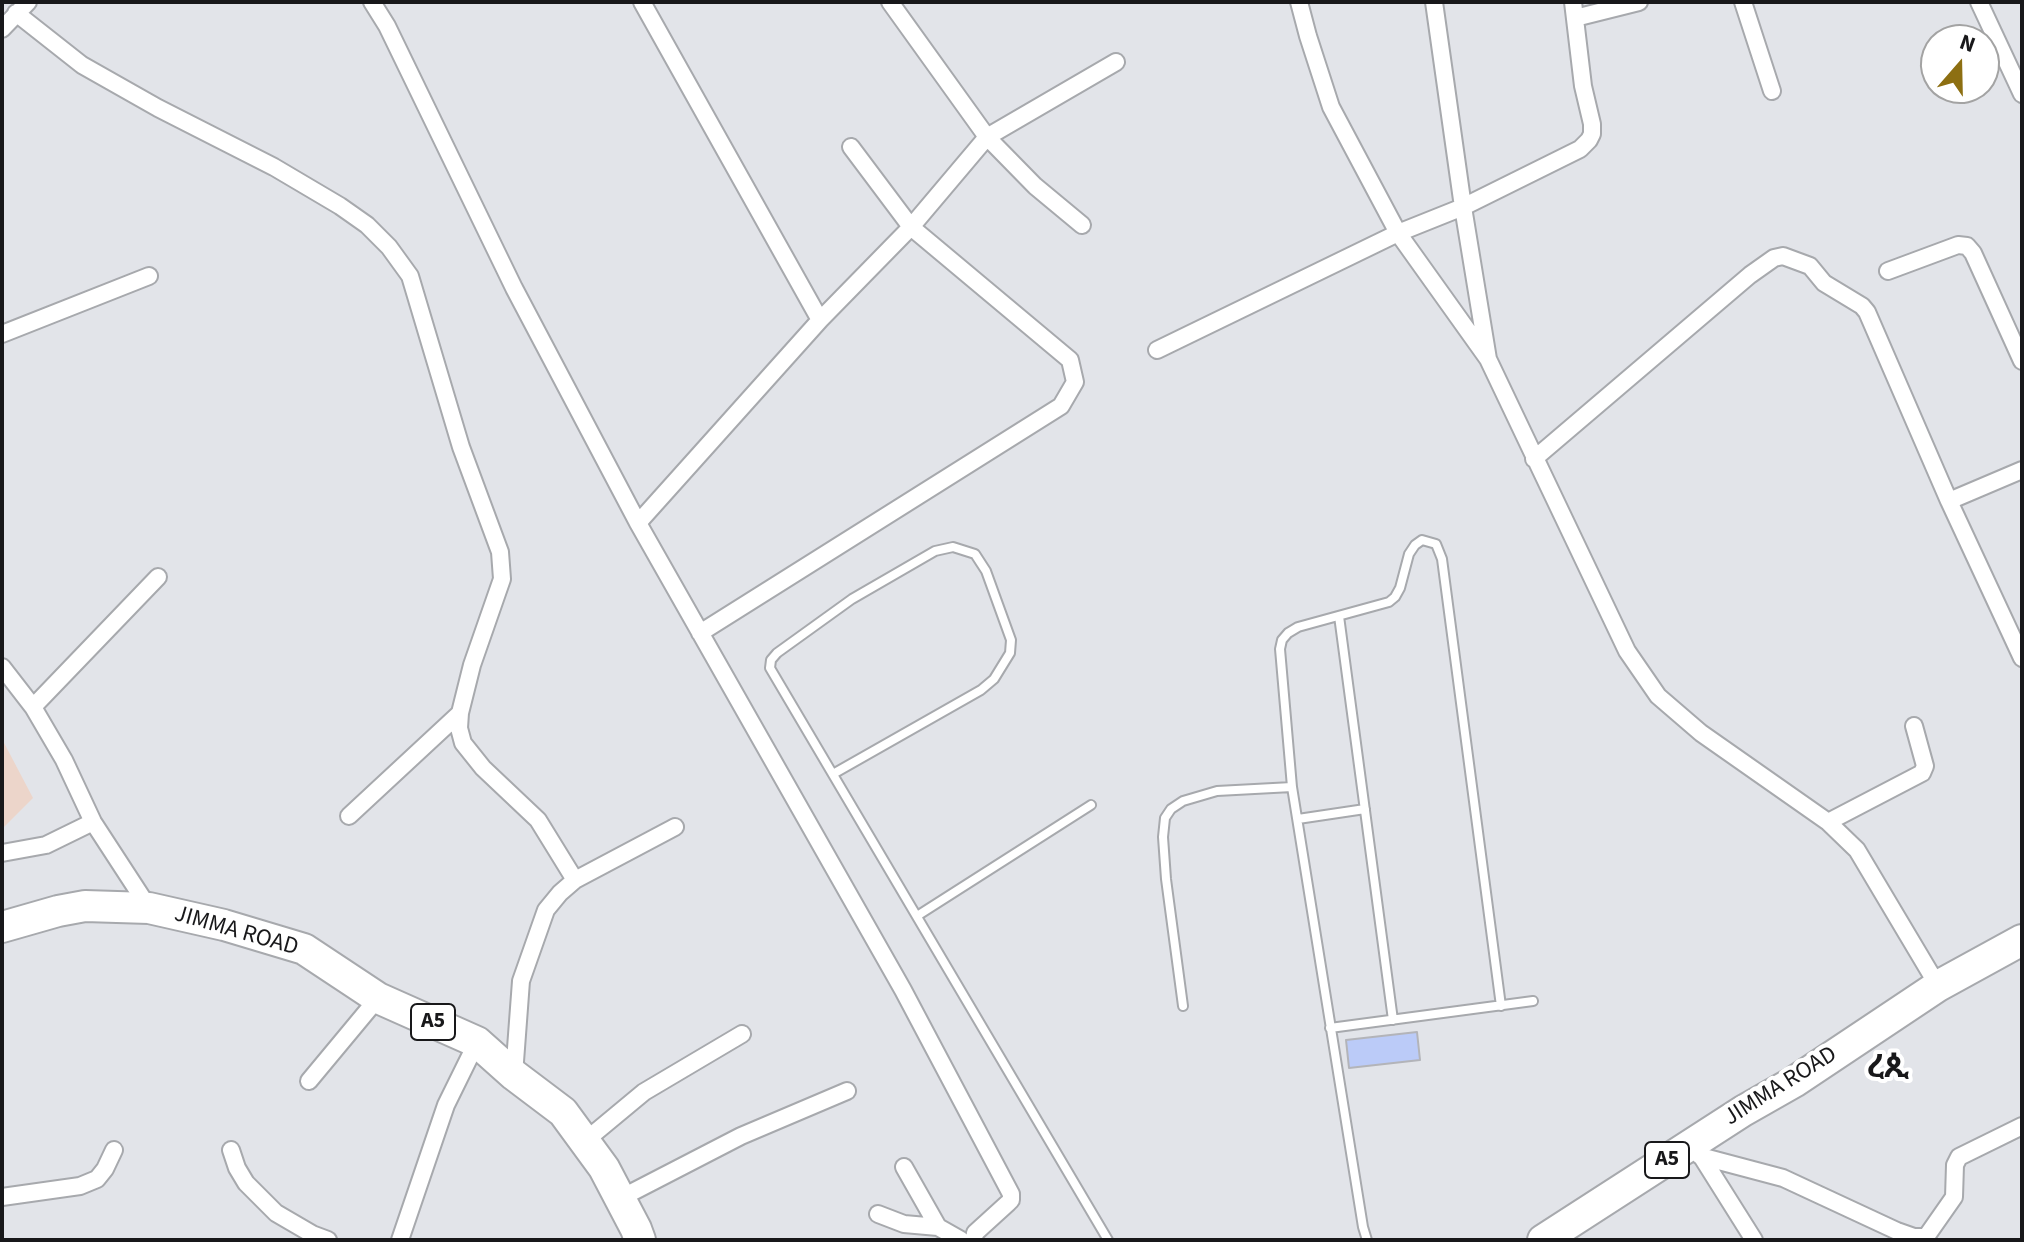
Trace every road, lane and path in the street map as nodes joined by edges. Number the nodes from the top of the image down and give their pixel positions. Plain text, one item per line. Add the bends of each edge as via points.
1 (372, 2) edge
2 (642, 2) edge
3 (1299, 2) edge
4 (1434, 2) edge
5 (1639, 2) edge
6 (1743, 2) edge
7 (1979, 2) edge
8 (895, 4) edge
9 (22, 8) edge
10 (1574, 10) edge
11 (2, 29) edge
12 (1116, 62) dead end
13 (1772, 91) dead end
14 (2022, 94) edge
15 (987, 137) junction
16 (851, 147) dead end
17 (1463, 207) junction
18 (1082, 225) dead end
19 (911, 227) junction
20 (1398, 233) junction
21 (1888, 271) dead end
22 (149, 276) dead end
23 (820, 320) junction
24 (2, 334) edge
25 (1157, 350) dead end
26 (1488, 359) junction
27 (2022, 361) edge
28 (1534, 459) junction
29 (2022, 470) edge
30 (1949, 501) junction
31 (638, 523) junction
32 (158, 577) dead end
33 (1339, 616) junction
34 (700, 633) junction
35 (2022, 658) edge
36 (2, 667) edge
37 (33, 707) junction
38 (460, 713) junction
39 (1914, 726) dead end
40 (833, 774) junction
41 (1292, 787) junction
42 (1091, 805) dead end
43 (1365, 809) junction
44 (349, 816) dead end
45 (1298, 819) junction
46 (93, 822) junction
47 (1828, 822) junction
48 (675, 827) dead end
49 (2, 853) edge
50 (575, 880) junction
51 (149, 908) junction
52 (917, 916) junction
53 (2, 927) edge
54 (2022, 940) edge
55 (1938, 986) junction
56 (378, 998) junction
57 (1533, 1001) dead end
58 (1183, 1006) dead end
59 (1501, 1006) junction
60 (1393, 1020) junction
61 (1330, 1028) junction
62 (742, 1034) dead end
63 (477, 1042) junction
64 (514, 1075) junction
65 (309, 1081) dead end
66 (847, 1091) dead end
67 (2022, 1126) edge
68 (585, 1141) junction
69 (1696, 1149) junction
70 (114, 1150) dead end
71 (231, 1150) dead end
72 (904, 1167) dead end
73 (2, 1197) edge
74 (619, 1199) junction
75 (878, 1214) dead end
76 (938, 1227) junction
77 (328, 1240) edge
78 (400, 1240) edge
79 (640, 1240) edge
80 (961, 1240) edge
81 (974, 1240) edge
82 (1108, 1240) edge
83 (1367, 1240) edge
84 (1543, 1240) edge
85 (1754, 1240) edge

1 - 31 street
2 - 23 street
3 - 20 street via 1331,107
4 - 17 street
5 - 10 street
6 - 13 street
7 - 14 street
8 - 15 street
9 - 11 street
9 - 38 street via 82,65 340,206 389,247 410,276 461,447 500,552 502,579
10 - 17 street via 1592,124 1589,140
12 - 15 street
15 - 18 street
15 - 19 street
16 - 19 street
17 - 20 street
17 - 26 street
19 - 23 street
19 - 34 street via 1070,360 1075,382 1061,406
20 - 25 street
20 - 26 street
21 - 27 street via 1967,246
22 - 24 street
23 - 31 street
26 - 28 street
28 - 30 street via 1750,275 1783,256 1810,266 1824,283 1867,312
28 - 47 street via 1627,651 1658,696 1701,733
29 - 30 street
30 - 35 street
31 - 34 street
32 - 37 street
33 - 41 lane via 1298,627 1282,640
33 - 43 lane
33 - 59 lane via 1389,602 1400,588 1415,545 1422,540 1436,544
34 - 81 street via 903,990 1011,1194
36 - 37 street
37 - 46 street
38 - 44 street
38 - 50 street via 463,743 538,820
39 - 47 street via 1925,766 1922,773
40 - 40 lane via 770,668 771,660 852,599 935,551 953,547 975,554 1011,640 1010,653 994,679
40 - 52 lane
41 - 45 lane
41 - 58 lane via 1217,791 1183,801 1165,818 1166,879
42 - 52 lane
43 - 45 lane
43 - 60 lane
45 - 61 lane
46 - 49 street via 46,845
46 - 51 street
47 - 55 street via 1857,850
48 - 50 street
50 - 64 street via 546,910 521,981
51 - 53 highway, JIMMA ROAD / A5 via 85,906
51 - 56 highway, JIMMA ROAD / A5 via 304,949
52 - 82 lane
54 - 55 highway, JIMMA ROAD / A5
55 - 69 highway, JIMMA ROAD / A5 via 1743,1111
56 - 63 highway, JIMMA ROAD / A5
56 - 65 street
57 - 59 lane
59 - 60 lane
60 - 61 lane
61 - 83 lane
62 - 68 street via 644,1092
63 - 64 highway, JIMMA ROAD / A5
63 - 78 street via 446,1105
64 - 68 highway, JIMMA ROAD / A5 via 563,1112
66 - 74 street via 741,1136
67 - 69 street via 1959,1157 1954,1197 1926,1237 1897,1231 1783,1178
68 - 74 highway, JIMMA ROAD / A5
69 - 84 highway, JIMMA ROAD / A5
69 - 85 street
70 - 73 street via 97,1179
71 - 77 street via 246,1183 276,1213
72 - 76 street
74 - 79 highway, JIMMA ROAD / A5
75 - 76 street via 904,1224
76 - 80 street

